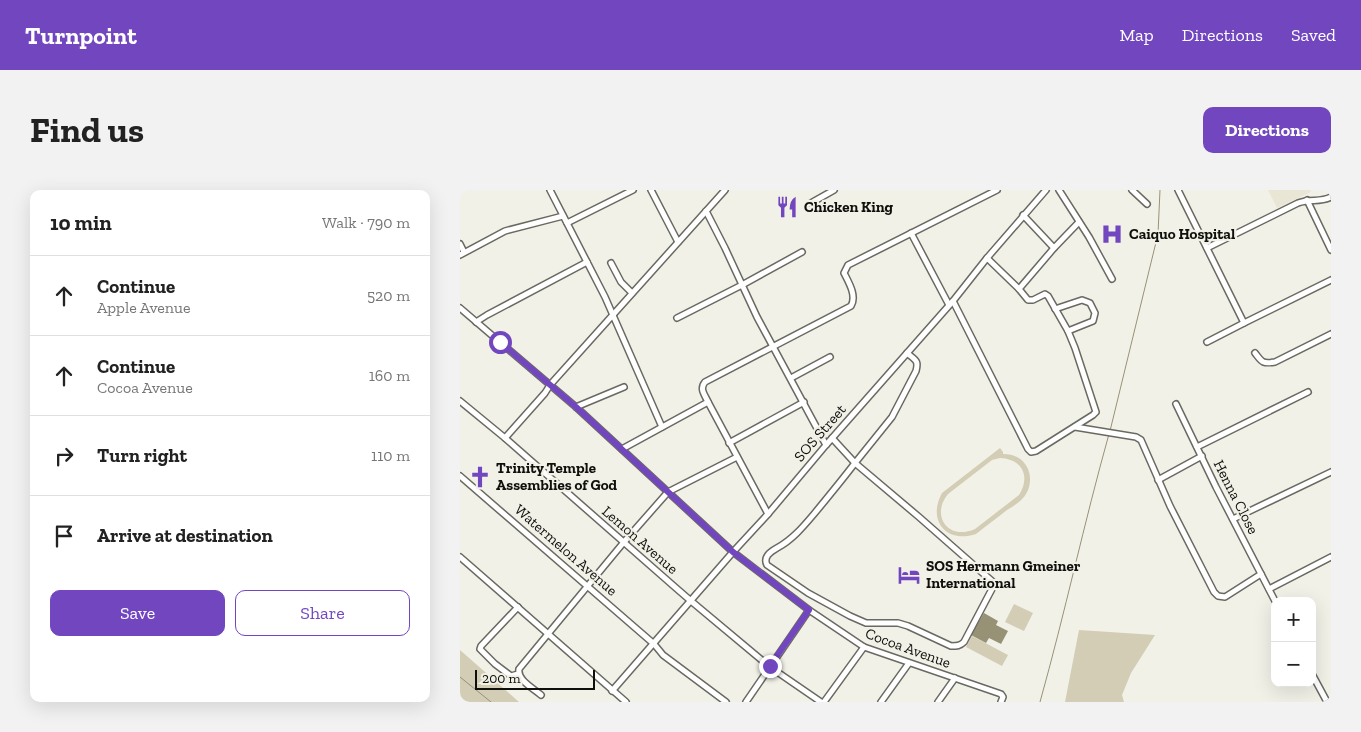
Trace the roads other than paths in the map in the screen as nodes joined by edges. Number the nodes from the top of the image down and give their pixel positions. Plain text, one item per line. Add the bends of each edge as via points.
1 (550, 190) edge
2 (633, 190) edge
3 (651, 190) edge
4 (834, 190) edge
5 (997, 190) edge
6 (1046, 190) edge
7 (1058, 190) edge
8 (1132, 190) edge
9 (1178, 190) edge
10 (723, 191) edge
11 (1331, 197) edge
12 (1307, 200) junction
13 (810, 203) dead end
14 (1147, 204) dead end
15 (706, 211) junction
16 (1023, 215) junction
17 (563, 216) junction
18 (1079, 222) junction
19 (567, 223) junction
20 (911, 233) junction
21 (678, 242) junction
22 (460, 244) edge
23 (1054, 248) junction
24 (1207, 248) junction
25 (1331, 250) edge
26 (802, 252) dead end
27 (462, 253) edge
28 (987, 258) junction
29 (587, 262) junction
30 (611, 263) dead end
31 (1112, 279) dead end
32 (1331, 280) edge
33 (742, 285) junction
34 (1019, 289) junction
35 (632, 293) junction
36 (951, 303) junction
37 (460, 308) edge
38 (1055, 309) junction
39 (613, 315) junction
40 (677, 318) dead end
41 (476, 322) junction
42 (1244, 323) junction
43 (1068, 331) junction
44 (1331, 334) edge
45 (1207, 342) dead end
46 (774, 347) junction
47 (907, 353) junction
48 (1254, 353) dead end
49 (830, 357) dead end
50 (791, 378) junction
51 (550, 385) junction
52 (624, 387) dead end
53 (1308, 392) dead end
54 (460, 401) edge
55 (708, 402) junction
56 (804, 402) junction
57 (1176, 404) dead end
58 (576, 407) junction
59 (662, 427) junction
60 (1075, 427) junction
61 (505, 438) junction
62 (832, 438) junction
63 (729, 443) junction
64 (826, 445) junction
65 (1197, 448) junction
66 (622, 449) junction
67 (1202, 456) junction
68 (737, 457) junction
69 (855, 463) junction
70 (1331, 472) edge
71 (460, 476) edge
72 (1158, 480) junction
73 (668, 492) junction
74 (768, 514) junction
75 (1233, 519) junction
76 (624, 542) junction
77 (733, 552) junction
78 (460, 557) edge
79 (1331, 557) edge
80 (1261, 574) junction
81 (588, 585) junction
82 (1269, 589) junction
83 (1273, 597) edge
84 (691, 601) junction
85 (518, 608) junction
86 (809, 610) junction
87 (548, 634) junction
88 (654, 644) junction
89 (864, 647) junction
90 (908, 663) junction
91 (770, 666) junction
92 (518, 674) junction
93 (955, 678) junction
94 (1316, 682) edge
95 (612, 691) junction
96 (541, 695) dead end
97 (1331, 695) edge
98 (1325, 701) edge
99 (626, 702) edge
100 (726, 702) edge
101 (746, 702) edge
102 (823, 702) edge
103 (881, 702) edge
104 (938, 702) edge
105 (1001, 702) edge

1 - 17 street
2 - 19 street
3 - 21 street
4 - 13 street
5 - 20 street
6 - 16 street, SOS Street
7 - 18 street
8 - 14 street
9 - 24 street
10 - 15 street
11 - 12 street via 1323,201
12 - 24 street
12 - 25 street
15 - 21 street
15 - 33 street
16 - 23 street
16 - 28 street, SOS Street
17 - 19 street
17 - 27 street via 505,231
18 - 23 street
18 - 31 street
19 - 29 street
20 - 36 street
20 - 46 street via 848,265 844,273 854,296 851,306
21 - 35 street
22 - 27 street
23 - 34 street
24 - 42 street
26 - 33 street
28 - 34 street
28 - 36 street, SOS Street
29 - 39 street
29 - 41 street
30 - 35 street via 621,282
32 - 42 street
33 - 40 street
33 - 46 street
34 - 38 street via 1030,301 1045,294
35 - 39 street
36 - 47 street, SOS Street
36 - 60 street via 1028,449 1036,452
37 - 41 street, Cocoa Avenue
38 - 43 street
38 - 43 street via 1082,300 1090,303 1095,313 1093,321
39 - 51 street
39 - 59 street
41 - 51 street, Cocoa Avenue
42 - 45 street
43 - 60 street via 1096,410
44 - 48 street via 1267,364
46 - 50 street
46 - 55 street via 705,382 702,389
47 - 62 street, SOS Street
47 - 69 street via 917,362 916,371 892,417
49 - 50 street
50 - 56 street
51 - 58 street, Cocoa Avenue
51 - 61 street
52 - 58 street
53 - 65 street
54 - 61 street, Lemon Avenue
55 - 59 street
55 - 63 street
56 - 63 street
56 - 64 street
57 - 65 street, Henna Close
58 - 66 street, Cocoa Avenue
59 - 66 street
60 - 72 street via 1136,436 1141,440
61 - 76 street, Lemon Avenue
62 - 64 street, SOS Street
62 - 69 street
63 - 68 street
64 - 74 street, SOS Street
65 - 67 street, Henna Close
66 - 73 street, Cocoa Avenue
67 - 72 street
67 - 75 street, Henna Close
68 - 73 street
68 - 74 street
69 - 69 street via 993,582 962,644 951,646 898,623 858,620 767,566 767,556 794,535
70 - 75 street
71 - 81 street, Watermelon Avenue
72 - 80 street via 1218,596 1225,597
73 - 76 street
73 - 77 street, Cocoa Avenue
74 - 77 street, SOS Street
75 - 80 street, Henna Close
76 - 81 street
76 - 84 street, Lemon Avenue
77 - 84 street, SOS Street
77 - 86 street, Cocoa Avenue
78 - 85 street
79 - 82 street
80 - 82 street, Henna Close
81 - 87 street
81 - 88 street, Watermelon Avenue
82 - 83 street, Henna Close
84 - 88 street, SOS Street
84 - 91 street, Lemon Avenue
85 - 87 street
85 - 92 street via 480,649 511,676
86 - 89 street, Cocoa Avenue
86 - 91 street
87 - 92 street via 518,669
87 - 95 street
88 - 95 street, SOS Street
88 - 100 street, Watermelon Avenue via 663,655
89 - 90 street, Cocoa Avenue
89 - 102 street
90 - 93 street, Cocoa Avenue
90 - 103 street
91 - 101 street
91 - 102 street, Lemon Avenue
92 - 96 street
93 - 104 street
93 - 105 street, Cocoa Avenue via 1001,694
94 - 98 street
95 - 99 street
97 - 98 street

